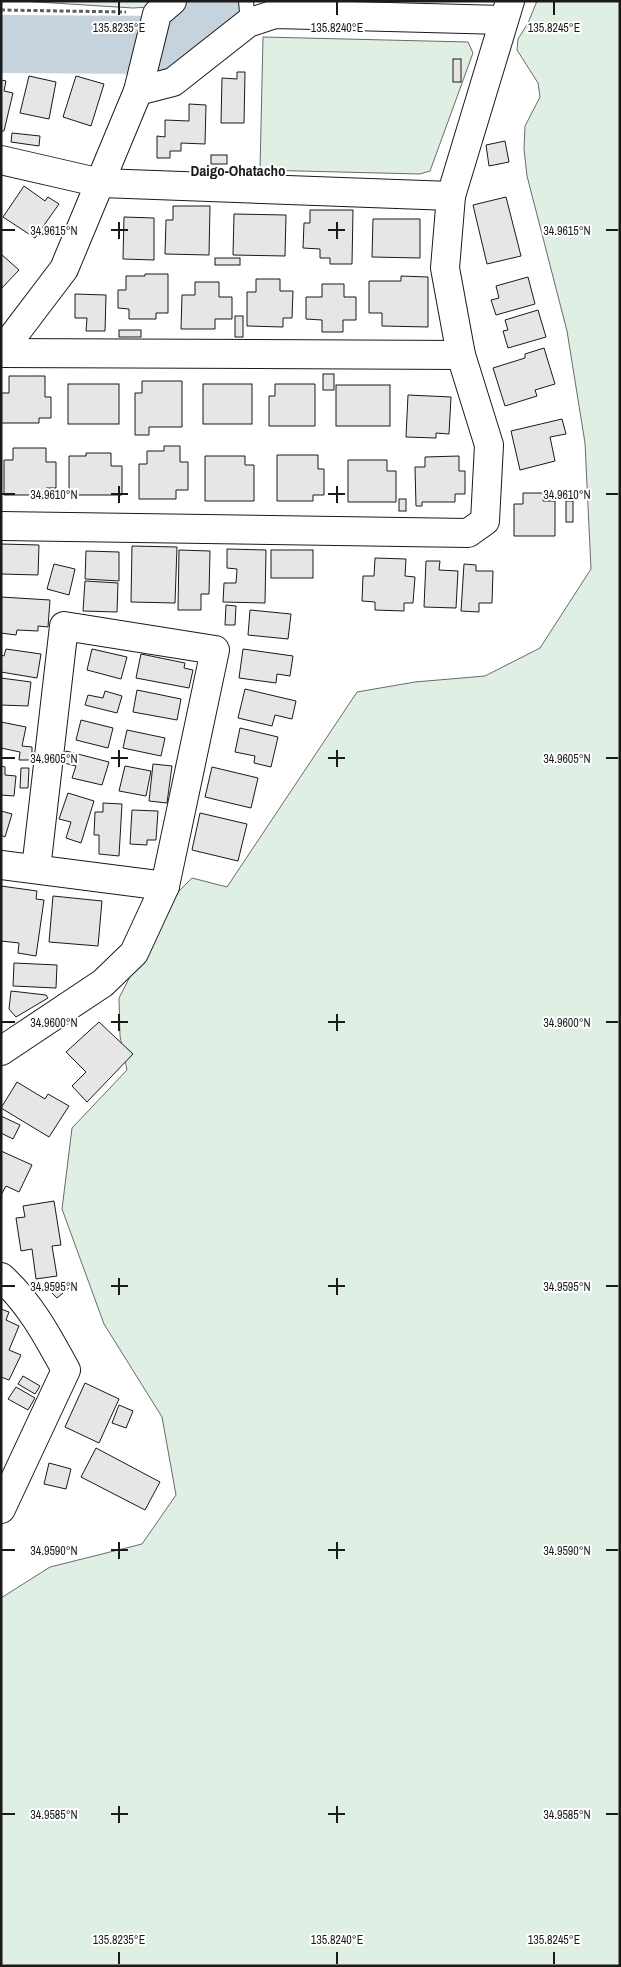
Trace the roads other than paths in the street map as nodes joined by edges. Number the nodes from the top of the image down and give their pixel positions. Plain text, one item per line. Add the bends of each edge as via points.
1 (506, 11) edge
2 (247, 12) edge
3 (157, 24) edge
4 (138, 90) junction
5 (1, 160) edge
6 (101, 183) junction
7 (451, 196) junction
8 (1, 353) edge
9 (462, 355) junction
10 (1, 526) edge
11 (1, 865) edge
12 (36, 869) junction
13 (165, 886) junction
14 (1, 1051) edge
15 (1, 1277) edge
16 (1, 1509) edge

1 - 2 street
1 - 7 street
2 - 4 street via 173,82
3 - 4 street
4 - 6 street
5 - 6 street
6 - 7 street
6 - 8 street via 64,269
7 - 9 street via 445,268
8 - 9 street
9 - 10 street via 489,445 485,521 468,534
11 - 12 street
12 - 13 street
12 - 13 street via 64,626 215,650
13 - 14 street via 134,953 103,983
15 - 16 street via 13,1287 40,1323 66,1370

